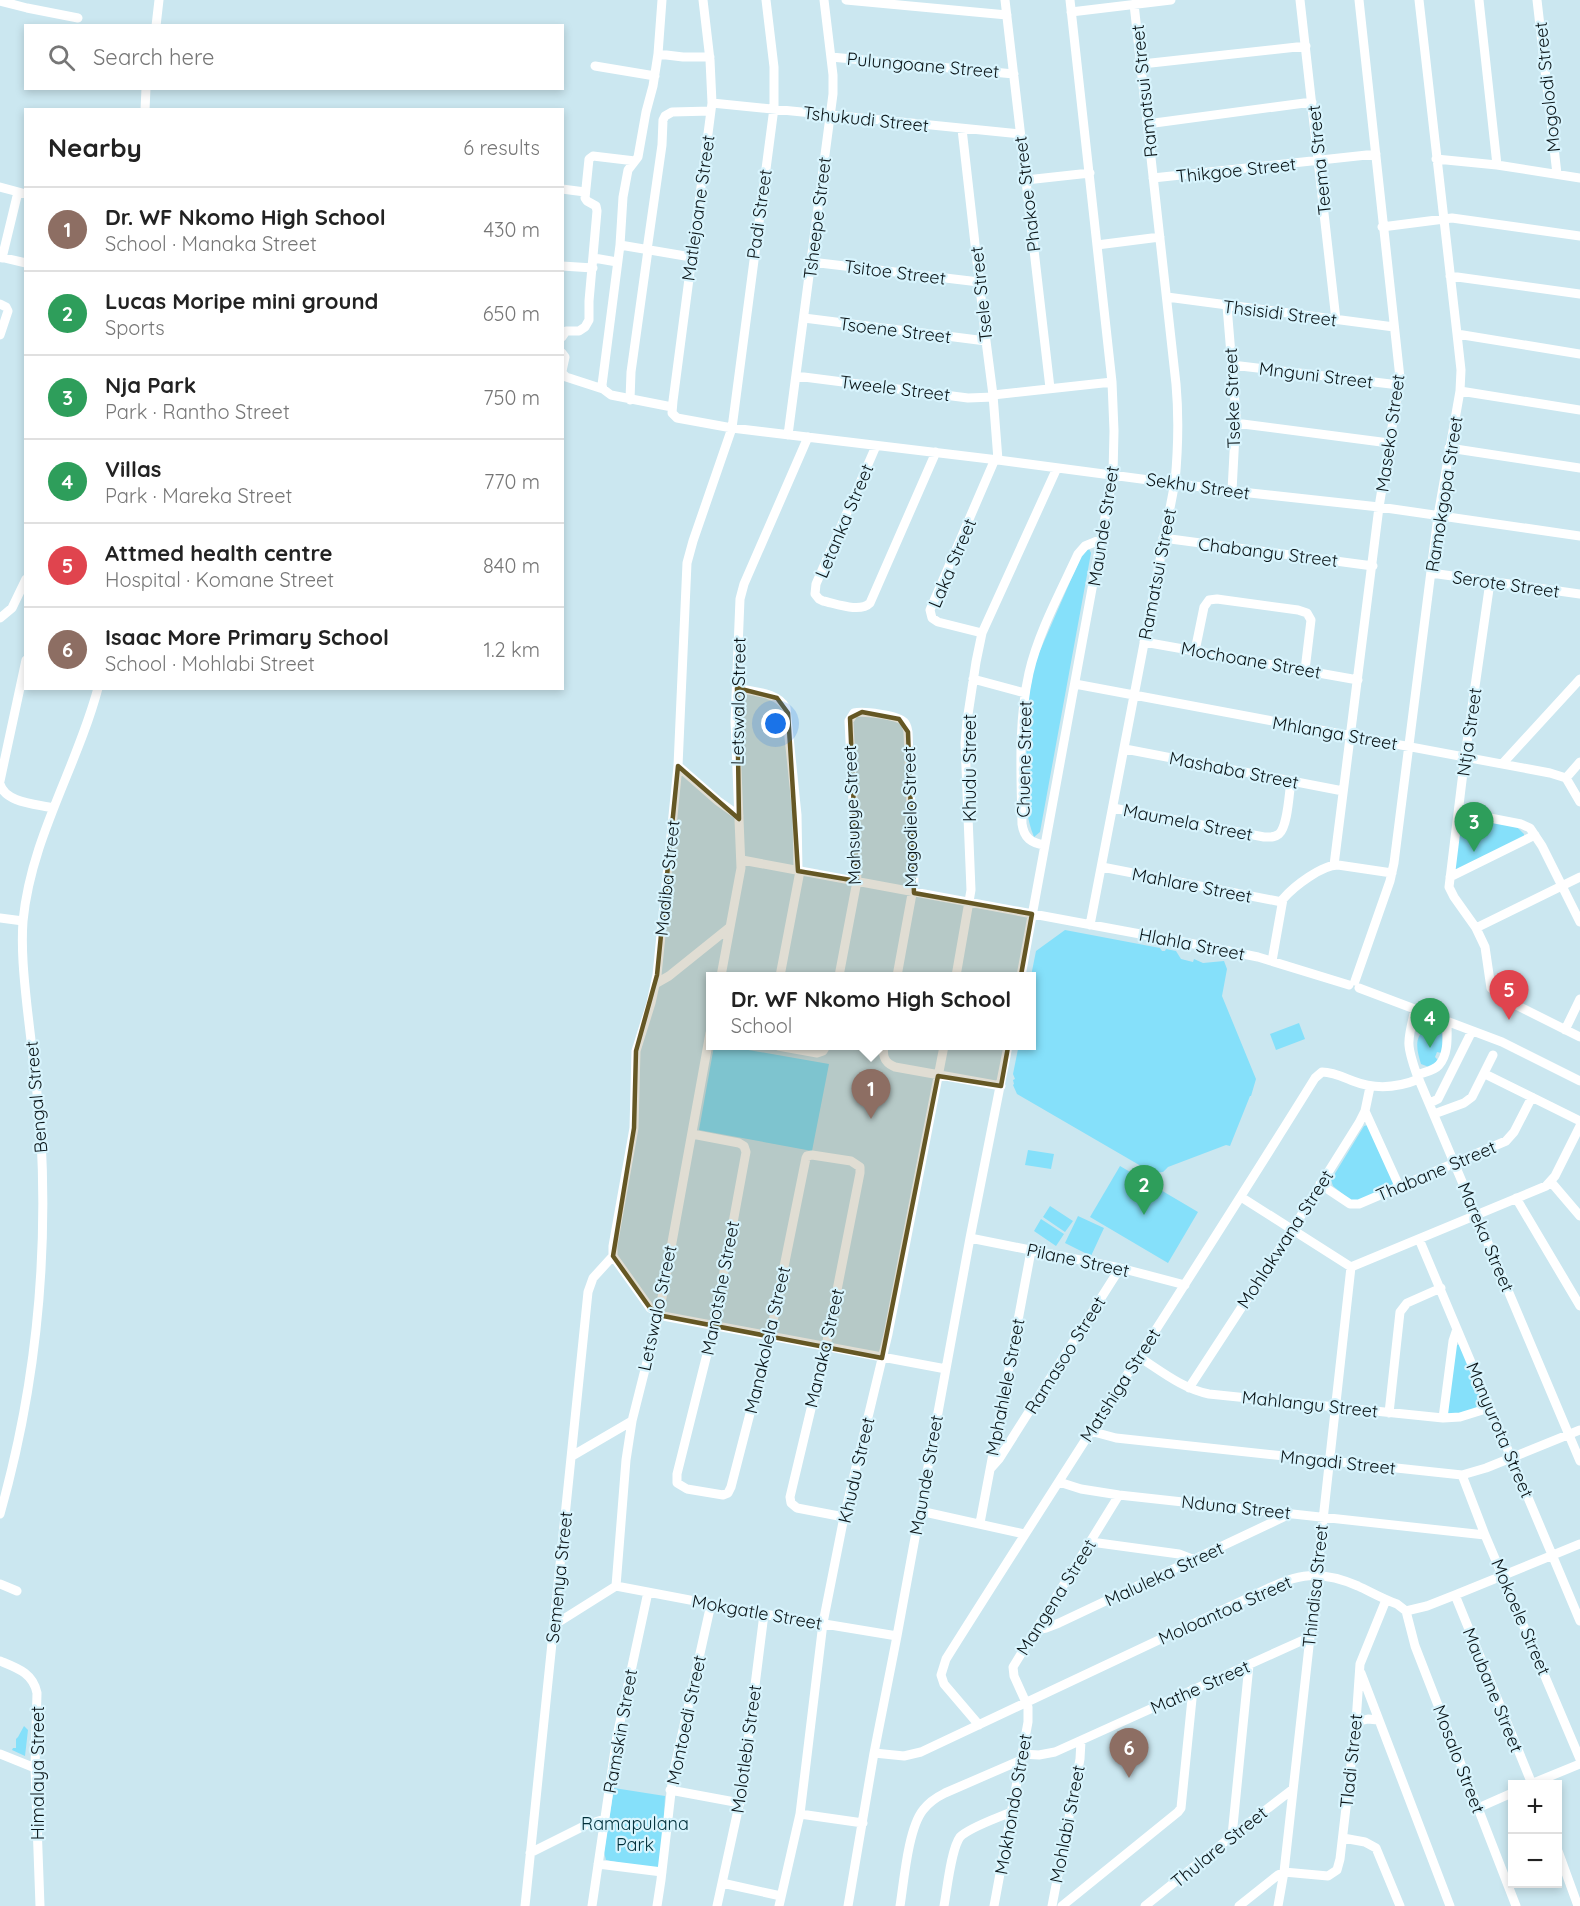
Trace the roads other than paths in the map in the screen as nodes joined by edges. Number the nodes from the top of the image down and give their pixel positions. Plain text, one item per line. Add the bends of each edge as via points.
1 (159, 0) edge
2 (662, 0) edge
3 (703, 0) edge
4 (766, 0) edge
5 (825, 0) edge
6 (846, 0) edge
7 (1005, 0) edge
8 (1070, 0) edge
9 (1171, 0) edge
10 (1300, 0) edge
11 (1359, 0) edge
12 (1419, 0) edge
13 (1479, 0) edge
14 (1538, 0) edge
15 (0, 1) edge
16 (28, 4) edge
17 (1134, 4) junction
18 (1071, 12) junction
19 (1007, 15) junction
20 (78, 18) dead end
21 (156, 24) edge
22 (1306, 46) junction
23 (658, 54) junction
24 (710, 57) junction
25 (831, 57) junction
26 (1142, 64) junction
27 (595, 66) dead end
28 (1014, 74) junction
29 (655, 76) junction
30 (146, 90) edge
31 (1312, 102) junction
32 (711, 107) junction
33 (145, 108) edge
34 (774, 108) junction
35 (831, 116) junction
36 (1146, 124) junction
37 (962, 129) junction
38 (1020, 134) junction
39 (1376, 154) junction
40 (1436, 159) junction
41 (635, 161) junction
42 (1319, 161) junction
43 (1497, 165) junction
44 (1090, 173) junction
45 (1557, 174) junction
46 (1153, 178) junction
47 (1580, 178) edge
48 (1026, 180) junction
49 (0, 187) edge
50 (564, 189) edge
51 (585, 192) junction
52 (22, 193) edge
53 (1443, 218) junction
54 (1382, 227) junction
55 (1580, 236) edge
56 (1160, 237) junction
57 (1097, 244) junction
58 (620, 245) junction
59 (647, 250) junction
60 (691, 257) junction
61 (1, 258) edge
62 (594, 258) junction
63 (617, 262) junction
64 (811, 262) junction
65 (24, 263) edge
66 (564, 266) edge
67 (592, 268) junction
68 (1450, 276) junction
69 (979, 282) junction
70 (1580, 294) edge
71 (1167, 297) junction
72 (0, 304) edge
73 (1227, 306) junction
74 (804, 318) junction
75 (1336, 320) junction
76 (1394, 327) junction
77 (564, 333) edge
78 (1457, 334) junction
79 (0, 335) edge
80 (986, 341) junction
81 (1580, 354) edge
82 (1232, 364) junction
83 (564, 374) edge
84 (796, 376) junction
85 (1112, 382) junction
86 (1399, 385) junction
87 (1050, 388) junction
88 (603, 389) junction
89 (1460, 392) junction
90 (993, 396) junction
91 (630, 400) junction
92 (1580, 410) edge
93 (673, 412) junction
94 (1235, 423) junction
95 (732, 428) junction
96 (788, 435) junction
97 (808, 437) junction
98 (1389, 443) junction
99 (876, 446) junction
100 (1449, 448) junction
101 (936, 452) junction
102 (997, 459) junction
103 (1057, 468) junction
104 (1580, 468) edge
105 (1113, 474) junction
106 (1175, 482) junction
107 (1232, 491) junction
108 (1379, 507) junction
109 (1438, 516) junction
110 (1580, 536) edge
111 (1163, 538) junction
112 (1102, 539) junction
113 (1372, 566) junction
114 (1431, 573) junction
115 (1490, 582) junction
116 (24, 583) edge
117 (1580, 594) edge
118 (0, 618) edge
119 (982, 633) junction
120 (1144, 642) junction
121 (1195, 651) junction
122 (24, 669) edge
123 (1305, 669) junction
124 (1580, 679) edge
125 (973, 680) junction
126 (1358, 680) junction
127 (1075, 684) junction
128 (737, 688) junction
129 (97, 690) edge
130 (1025, 693) junction
131 (1133, 696) junction
132 (877, 714) joint
133 (1350, 736) junction
134 (1408, 747) junction
135 (1125, 749) junction
136 (1465, 756) junction
137 (1580, 762) edge
138 (1503, 763) junction
139 (678, 766) junction
140 (1566, 778) junction
141 (1291, 781) junction
142 (0, 782) edge
143 (1342, 791) junction
144 (1580, 802) edge
145 (53, 808) junction
146 (1113, 808) junction
147 (1459, 812) junction
148 (739, 816) junction
149 (1535, 835) junction
150 (1045, 845) junction
151 (742, 860) junction
152 (1334, 865) junction
153 (1102, 867) junction
154 (799, 871) junction
155 (1392, 873) junction
156 (1580, 877) edge
157 (1449, 880) junction
158 (857, 881) junction
159 (1562, 886) junction
160 (913, 892) junction
161 (1282, 902) junction
162 (969, 903) junction
163 (1032, 914) junction
164 (0, 918) edge
165 (23, 921) junction
166 (1580, 922) edge
167 (1090, 925) junction
168 (730, 927) junction
169 (1476, 928) junction
170 (1272, 961) junction
171 (722, 972) edge
172 (781, 972) edge
173 (840, 972) edge
174 (898, 972) edge
175 (957, 972) edge
176 (1022, 972) edge
177 (655, 984) junction
178 (1355, 985) junction
179 (1580, 999) edge
180 (1415, 1010) junction
181 (1447, 1022) junction
182 (1565, 1030) junction
183 (1472, 1031) junction
184 (1580, 1037) edge
185 (708, 1050) edge
186 (802, 1050) edge
187 (824, 1050) edge
188 (884, 1050) edge
189 (943, 1050) edge
190 (1007, 1050) edge
191 (1493, 1055) dead end
192 (1485, 1074) junction
193 (938, 1076) junction
194 (1418, 1077) junction
195 (1580, 1081) edge
196 (1001, 1086) junction
197 (1370, 1087) junction
198 (1532, 1097) junction
199 (1430, 1103) junction
200 (1365, 1111) junction
201 (1434, 1114) junction
202 (1580, 1121) edge
203 (1580, 1126) edge
204 (692, 1134) junction
205 (1576, 1144) edge
206 (833, 1158) joint
207 (1455, 1164) junction
208 (1551, 1182) junction
209 (1320, 1184) junction
210 (1399, 1186) junction
211 (1241, 1197) junction
212 (1516, 1198) junction
213 (1476, 1214) junction
214 (1580, 1216) edge
215 (1292, 1230) junction
216 (970, 1238) junction
217 (1419, 1239) junction
218 (1031, 1251) junction
219 (613, 1256) junction
220 (1351, 1267) junction
221 (1119, 1268) junction
222 (1185, 1285) junction
223 (1441, 1288) junction
224 (1580, 1306) edge
225 (658, 1314) junction
226 (714, 1326) junction
227 (1457, 1329) junction
228 (770, 1336) junction
229 (826, 1346) junction
230 (1139, 1357) junction
231 (882, 1358) junction
232 (946, 1369) junction
233 (1189, 1388) junction
234 (1334, 1407) junction
235 (1489, 1408) junction
236 (1389, 1413) junction
237 (1443, 1418) junction
238 (632, 1421) junction
239 (1580, 1430) edge
240 (1090, 1431) junction
241 (1569, 1434) junction
242 (572, 1456) junction
243 (1512, 1457) junction
244 (1580, 1461) edge
245 (1329, 1462) junction
246 (990, 1470) junction
247 (1462, 1475) junction
248 (676, 1481) joint
249 (1059, 1482) junction
250 (1119, 1495) junction
251 (920, 1511) junction
252 (0, 1514) edge
253 (1290, 1514) junction
254 (1322, 1516) junction
255 (844, 1517) junction
256 (980, 1523) junction
257 (1024, 1534) junction
258 (1485, 1535) junction
259 (1091, 1542) junction
260 (1580, 1544) edge
261 (1553, 1555) junction
262 (1195, 1560) junction
263 (1317, 1574) junction
264 (1503, 1574) junction
265 (0, 1584) edge
266 (616, 1586) junction
267 (16, 1591) dead end
268 (648, 1592) junction
269 (1455, 1595) junction
270 (1386, 1600) junction
271 (711, 1604) junction
272 (1406, 1611) junction
273 (764, 1614) junction
274 (1580, 1621) edge
275 (823, 1623) junction
276 (554, 1625) junction
277 (1036, 1630) junction
278 (897, 1636) junction
279 (1310, 1637) junction
280 (0, 1661) edge
281 (1249, 1665) junction
282 (1359, 1668) junction
283 (1193, 1689) junction
284 (1026, 1702) junction
285 (1378, 1720) junction
286 (1356, 1722) junction
287 (979, 1725) junction
288 (1081, 1741) junction
289 (874, 1753) junction
290 (0, 1754) edge
291 (1022, 1757) junction
292 (1580, 1759) edge
293 (1580, 1764) edge
294 (34, 1768) junction
295 (1530, 1780) edge
296 (1542, 1780) edge
297 (1293, 1789) junction
298 (670, 1790) junction
299 (1508, 1795) edge
300 (740, 1803) junction
301 (1478, 1808) junction
302 (1011, 1812) junction
303 (800, 1814) junction
304 (605, 1819) junction
305 (863, 1823) junction
306 (1232, 1836) junction
307 (1343, 1838) junction
308 (530, 1853) junction
309 (598, 1864) junction
310 (1562, 1864) edge
311 (662, 1872) junction
312 (1284, 1872) junction
313 (722, 1883) junction
314 (781, 1896) junction
315 (40, 1906) edge
316 (525, 1906) edge
317 (592, 1906) edge
318 (657, 1906) edge
319 (717, 1906) edge
320 (779, 1906) edge
321 (848, 1906) edge
322 (900, 1906) edge
323 (944, 1906) edge
324 (994, 1906) edge
325 (1052, 1906) edge
326 (1062, 1906) edge
327 (1145, 1906) edge
328 (1239, 1906) edge
329 (1278, 1906) edge
330 (1400, 1906) edge
331 (1450, 1906) edge
332 (1516, 1906) edge
333 (1578, 1906) edge

1 - 21 street
2 - 23 street
3 - 24 street, Matlejoane Street
4 - 34 street, Padi Street via 774,67
5 - 25 street, Tsheepe Street
6 - 19 street
7 - 19 street, Phakoe Street
8 - 18 street, Maunde Street
9 - 17 street
10 - 22 street, Teema Street
11 - 39 street, Maseko Street
12 - 40 street, Ramokgopa Street
13 - 43 street
14 - 45 street, Mogolodi Street
15 - 16 street
16 - 20 street
17 - 18 street
17 - 26 street, Ramatsui Street
18 - 44 street, Maunde Street
19 - 28 street, Phakoe Street
22 - 26 street
22 - 31 street, Teema Street
23 - 24 street
23 - 29 street
24 - 32 street, Matlejoane Street
25 - 28 street, Pulungoane Street
25 - 35 street, Tsheepe Street
26 - 36 street, Ramatsui Street
27 - 29 street
28 - 38 street, Phakoe Street
29 - 41 street
30 - 33 street
31 - 36 street
31 - 42 street, Teema Street
32 - 34 street, Tshukudi Street
32 - 59 street, Tshukudi Street via 672,112 663,120
32 - 60 street, Matlejoane Street
34 - 35 street, Tshukudi Street
34 - 95 street, Padi Street
35 - 37 street, Tshukudi Street
35 - 64 street, Tsheepe Street
36 - 46 street, Ramatsui Street
37 - 38 street, Tshukudi Street
37 - 69 street, Tsele Street
38 - 48 street, Phakoe Street
39 - 42 street, Thikgoe Street
39 - 54 street, Maseko Street
40 - 43 street
40 - 53 street, Ramokgopa Street
41 - 51 street via 591,157
41 - 58 street via 628,170 622,197
42 - 46 street, Thikgoe Street
42 - 75 street, Teema Street
43 - 45 street
44 - 48 street
44 - 57 street, Maunde Street
45 - 47 street
46 - 56 street, Ramatsui Street
48 - 87 street, Phakoe Street
49 - 52 street
50 - 51 street
51 - 62 street via 586,200 597,208
52 - 61 street
53 - 54 street
53 - 55 street
53 - 68 street, Ramokgopa Street
54 - 76 street, Maseko Street
56 - 57 street
56 - 71 street, Ramatsui Street
57 - 85 street, Maunde Street
58 - 59 street
58 - 63 street
59 - 60 street
59 - 91 street, Tshukudi Street
60 - 93 street, Matlejoane Street
61 - 65 street
62 - 63 street
62 - 67 street
63 - 88 street
64 - 69 street, Tsitoe Street
64 - 74 street, Tsheepe Street
66 - 67 street
67 - 77 street via 589,320 579,331
68 - 70 street
68 - 78 street, Ramokgopa Street
69 - 80 street, Tsele Street
71 - 73 street, Thsisidi Street
71 - 106 street, Ramatsui Street via 1178,401
72 - 79 street via 8,311
73 - 75 street, Thsisidi Street
73 - 82 street, Tseke Street
74 - 80 street, Tsoene Street
74 - 84 street, Tsheepe Street
75 - 76 street, Thsisidi Street
76 - 86 street, Maseko Street
78 - 81 street
78 - 89 street, Ramokgopa Street
80 - 90 street, Tsele Street
82 - 86 street, Mnguni Street
82 - 94 street, Tseke Street
83 - 88 street, Sekhu Street
84 - 90 street, Tweele Street via 968,398
84 - 96 street, Tsheepe Street
85 - 87 street, Tweele Street
85 - 105 street, Maunde Street
86 - 98 street, Maseko Street
87 - 90 street, Tweele Street
88 - 91 street, Sekhu Street
89 - 92 street
89 - 100 street, Ramokgopa Street
90 - 102 street, Tsele Street
91 - 93 street, Sekhu Street
93 - 95 street, Sekhu Street via 681,420
94 - 98 street
94 - 107 street, Tseke Street
95 - 96 street, Sekhu Street
95 - 139 street, Madiba Street via 687,563
96 - 97 street, Sekhu Street
97 - 99 street, Sekhu Street
97 - 128 street, Letswalo Street via 742,591
98 - 108 street, Maseko Street
99 - 101 street, Sekhu Street
99 - 101 street, Letanka Street via 816,584 816,597 823,601 860,608 870,603
100 - 104 street
100 - 109 street, Ramokgopa Street
101 - 102 street, Sekhu Street
102 - 103 street, Sekhu Street
102 - 119 street, Laka Street via 930,610 938,622
103 - 105 street, Sekhu Street
103 - 119 street, Khudu Street
105 - 106 street, Sekhu Street
105 - 112 street, Maunde Street
106 - 107 street, Sekhu Street
106 - 111 street, Ramatsui Street
107 - 108 street, Sekhu Street
108 - 109 street, Sekhu Street
108 - 113 street, Maseko Street
109 - 110 street, Sekhu Street
109 - 114 street, Ramokgopa Street
111 - 113 street, Chabangu Street
111 - 120 street, Ramatsui Street
112 - 127 street, Maunde Street
112 - 130 street, Chuene Street via 1085,546 1078,554 1037,647
113 - 126 street, Maseko Street
114 - 115 street, Serote Street
114 - 134 street, Ramokgopa Street
115 - 117 street, Serote Street
115 - 136 street, Ntja Street
116 - 118 street via 12,608
119 - 125 street, Khudu Street
120 - 121 street, Mochoane Street
120 - 131 street, Ramatsui Street
121 - 123 street, Mochoane Street
121 - 123 street via 1209,600 1298,610 1307,613 1311,620
122 - 142 street
123 - 126 street, Mochoane Street
124 - 138 street
125 - 130 street
125 - 162 street, Khudu Street via 965,743
126 - 133 street, Maseko Street
127 - 131 street, Mhlanga Street
127 - 150 street, Maunde Street
128 - 148 street, Letswalo Street
128 - 154 street via 777,698 786,708
129 - 145 street, Bengal Street
130 - 150 street, Chuene Street via 1021,750 1023,831 1029,840
131 - 133 street, Mhlanga Street
131 - 135 street, Ramatsui Street
132 - 158 street, Mahsupye Street via 858,712 849,721
132 - 160 street, Magodielo Street via 899,719 907,727
133 - 134 street, Mhlanga Street
133 - 143 street, Maseko Street
134 - 136 street, Mhlanga Street
134 - 155 street, Ramokgopa Street
135 - 141 street, Mashaba Street
135 - 146 street, Ramatsui Street
136 - 138 street, Mhlanga Street
136 - 147 street, Ntja Street
137 - 140 street
138 - 140 street, Mhlanga Street
139 - 148 street
139 - 177 street, Madiba Street
140 - 144 street
141 - 143 street, Mashaba Street
141 - 146 street, Maumela Street via 1284,825 1273,837
142 - 145 street via 1,789 10,796
143 - 152 street, Maseko Street
145 - 165 street, Bengal Street via 35,859
146 - 153 street, Ramatsui Street
147 - 149 street via 1521,824
147 - 157 street, Ntja Street
148 - 151 street, Letswalo Street
149 - 157 street
149 - 159 street
150 - 163 street, Maunde Street
151 - 154 street, Hlahla Street
151 - 168 street, Letswalo Street
152 - 155 street
152 - 161 street via 1317,872
153 - 161 street, Mahlare Street
153 - 167 street, Ramatsui Street
154 - 158 street, Hlahla Street
154 - 172 street
155 - 178 street, Ramokgopa Street
156 - 159 street
157 - 169 street via 1450,891
158 - 160 street, Hlahla Street
158 - 173 street, Mahsupye Street
159 - 166 street
159 - 169 street
160 - 162 street, Hlahla Street
160 - 174 street, Magodielo Street
161 - 170 street
162 - 163 street, Hlahla Street
162 - 175 street, Khudu Street
163 - 167 street, Hlahla Street
163 - 176 street, Maunde Street
164 - 165 street
165 - 252 street, Bengal Street via 24,977 42,1157 41,1287 29,1387
167 - 170 street, Hlahla Street
168 - 171 street, Letswalo Street
168 - 177 street
169 - 182 street via 1488,957 1491,988 1504,999
170 - 178 street, Hlahla Street
177 - 219 street, Madiba Street via 636,1051 634,1128
178 - 180 street, Hlahla Street
179 - 182 street
180 - 181 street, Hlahla Street
180 - 194 street, Mareka Street via 1408,1052
181 - 183 street, Hlahla Street
181 - 194 street via 1441,1063
182 - 184 street
183 - 195 street, Hlahla Street
183 - 199 street via 1438,1099
185 - 204 street, Letswalo Street
186 - 187 street
188 - 193 street via 884,1058 891,1066
189 - 193 street, Khudu Street
190 - 196 street, Maunde Street
191 - 192 street
192 - 198 street
192 - 201 street via 1468,1101
193 - 196 street
193 - 231 street, Khudu Street
194 - 197 street via 1395,1087
194 - 199 street, Mareka Street
196 - 216 street, Maunde Street
197 - 200 street, Mohlakwana Street
197 - 211 street, Matshiga Street via 1322,1072
198 - 202 street
198 - 207 street, Thabane Street via 1511,1137
199 - 201 street, Mareka Street
200 - 209 street, Mohlakwana Street
200 - 210 street
201 - 207 street, Mareka Street
203 - 205 street
204 - 225 street, Letswalo Street
204 - 226 street, Manotshe Street via 739,1143 746,1152
205 - 208 street
206 - 228 street, Manakolela Street via 809,1155 804,1161
206 - 229 street, Manaka Street via 856,1163 860,1173
207 - 210 street, Thabane Street
207 - 213 street, Mareka Street
208 - 212 street
208 - 214 street
209 - 210 street, Thabane Street via 1353,1205
209 - 215 street, Mohlakwana Street
211 - 215 street
211 - 222 street, Matshiga Street
212 - 213 street
212 - 224 street
213 - 217 street
213 - 241 street, Mareka Street
215 - 220 street
215 - 233 street, Mohlakwana Street
216 - 218 street, Pilane Street
216 - 232 street, Maunde Street
217 - 220 street
217 - 223 street, Manyurota Street
218 - 221 street, Pilane Street
218 - 246 street, Mphahlele Street
219 - 225 street
219 - 242 street, Semenya Street via 594,1278 588,1292
220 - 234 street, Thindisa Street
221 - 222 street, Pilane Street
221 - 246 street, Ramasoo Street
222 - 230 street, Matshiga Street
223 - 227 street, Manyurota Street
223 - 236 street via 1407,1303 1400,1312
225 - 226 street
225 - 238 street, Letswalo Street
226 - 228 street
226 - 248 street, Manotshe Street
227 - 235 street, Manyurota Street
227 - 237 street
228 - 229 street
228 - 248 street, Manakolela Street via 730,1491 723,1495 687,1489
229 - 231 street
229 - 255 street, Manaka Street via 790,1501 797,1508
230 - 233 street, Mahlangu Street
230 - 240 street, Matshiga Street
231 - 232 street
231 - 255 street, Khudu Street
232 - 251 street, Maunde Street
233 - 234 street, Mahlangu Street via 1209,1394
234 - 236 street, Mahlangu Street
234 - 245 street, Thindisa Street
235 - 237 street, Mahlangu Street
235 - 243 street, Manyurota Street
236 - 237 street, Mahlangu Street
238 - 242 street
238 - 266 street, Letswalo Street
239 - 241 street, Mngadi Street
240 - 245 street, Mngadi Street via 1116,1438
240 - 249 street, Matshiga Street
241 - 243 street, Mngadi Street
241 - 244 street, Mareka Street
242 - 276 street, Semenya Street
243 - 247 street, Mngadi Street
243 - 261 street, Manyurota Street
245 - 247 street, Mngadi Street
245 - 254 street, Thindisa Street
246 - 256 street, Mphahlele Street
247 - 258 street, Mokoele Street
249 - 250 street, Nduna Street
249 - 257 street, Matshiga Street
250 - 253 street, Nduna Street
250 - 259 street, Mangena Street
251 - 256 street
251 - 278 street, Maunde Street
253 - 254 street, Nduna Street
253 - 262 street, Maluleka Street
254 - 258 street, Nduna Street
254 - 263 street, Thindisa Street
255 - 275 street, Khudu Street
256 - 257 street
257 - 287 street, Matshiga Street via 942,1670 944,1684
258 - 264 street, Mokoele Street
259 - 262 street via 1179,1554
259 - 277 street, Mangena Street
260 - 261 street
261 - 264 street
261 - 274 street, Manyurota Street
262 - 277 street, Maluleka Street
263 - 270 street, Moloantoa Street
263 - 279 street, Thindisa Street
263 - 284 street, Moloantoa Street via 1269,1588
264 - 269 street
264 - 292 street, Mokoele Street
265 - 267 street
266 - 268 street, Mokgatle Street
266 - 276 street
268 - 271 street, Mokgatle Street
268 - 304 street, Ramskin Street via 617,1736
269 - 272 street
269 - 295 street, Maubane Street
270 - 272 street, Moloantoa Street
270 - 282 street, Tladi Street
271 - 273 street, Mokgatle Street
271 - 298 street, Montoedi Street
272 - 301 street, Mosalo Street via 1415,1646
273 - 275 street, Mokgatle Street
273 - 300 street, Molotlebi Street
275 - 278 street, Mokgatle Street
275 - 303 street, Khudu Street
276 - 308 street, Semenya Street
277 - 284 street, Mangena Street via 1013,1667
278 - 289 street, Maunde Street
279 - 281 street, Mathe Street
279 - 297 street, Thindisa Street
280 - 294 street, Himalaya Street via 28,1675 36,1686
281 - 283 street, Mathe Street
281 - 306 street
282 - 285 street
282 - 286 street, Tladi Street
283 - 288 street, Mathe Street
283 - 326 street via 1181,1808
284 - 287 street, Moloantoa Street
284 - 291 street, Mokhondo Street via 1028,1722
285 - 286 street
285 - 331 street
286 - 307 street, Tladi Street
287 - 289 street, Moloantoa Street via 911,1755
288 - 291 street, Mathe Street via 1045,1755
288 - 325 street, Mohlabi Street
289 - 305 street, Maunde Street
290 - 294 street
291 - 302 street, Mokhondo Street
291 - 322 street via 935,1798 923,1809 914,1831
293 - 296 street
294 - 315 street, Himalaya Street
297 - 306 street, Thulare Street
297 - 312 street, Thindisa Street
298 - 300 street
298 - 311 street, Montoedi Street
299 - 301 street
300 - 313 street, Molotlebi Street
301 - 332 street, Mosalo Street
302 - 323 street via 958,1840
302 - 324 street, Mokhondo Street
303 - 305 street
303 - 314 street, Khudu Street
304 - 308 street
304 - 309 street, Ramskin Street
305 - 321 street, Maunde Street
306 - 327 street, Thulare Street
307 - 312 street, Tladi Street via 1339,1865 1333,1874
307 - 330 street via 1376,1848
308 - 316 street, Semenya Street
309 - 311 street
309 - 317 street, Ramskin Street
310 - 333 street
311 - 318 street, Montoedi Street
312 - 328 street
312 - 329 street, Thindisa Street
313 - 314 street
313 - 319 street, Molotlebi Street
314 - 320 street, Khudu Street

